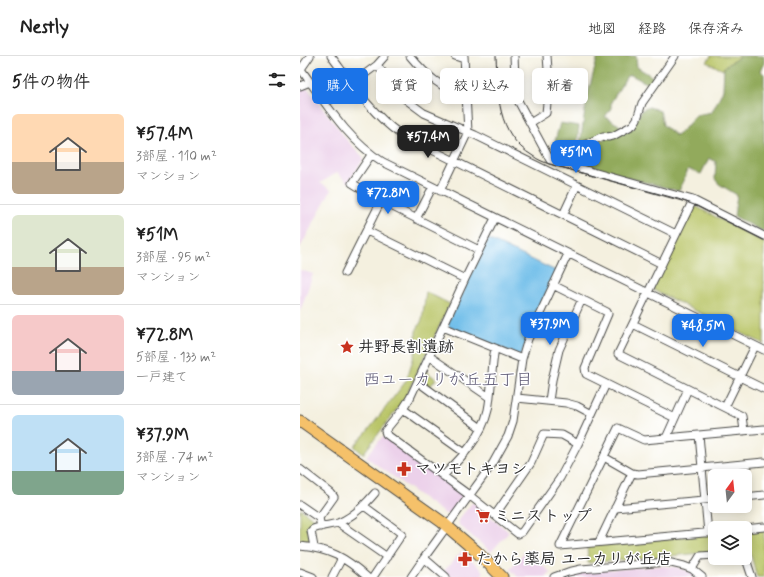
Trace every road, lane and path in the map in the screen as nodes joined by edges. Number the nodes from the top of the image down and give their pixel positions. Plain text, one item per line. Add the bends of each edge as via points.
1 (310, 56) edge
2 (331, 56) edge
3 (385, 56) edge
4 (410, 56) edge
5 (455, 56) edge
6 (514, 56) edge
7 (547, 56) edge
8 (675, 56) edge
9 (464, 58) edge
10 (377, 65) junction
11 (300, 68) edge
12 (340, 68) edge
13 (465, 68) edge
14 (368, 72) edge
15 (310, 82) junction
16 (440, 84) edge
17 (312, 85) edge
18 (300, 86) edge
19 (368, 103) edge
20 (327, 104) edge
21 (466, 104) edge
22 (530, 123) junction
23 (468, 132) junction
24 (371, 155) junction
25 (454, 161) junction
26 (577, 168) junction
27 (577, 185) junction
28 (440, 191) junction
29 (430, 192) dead end
30 (693, 200) junction
31 (381, 201) junction
32 (563, 215) junction
33 (495, 218) junction
34 (416, 219) junction
35 (367, 231) junction
36 (676, 234) junction
37 (764, 236) edge
38 (479, 250) junction
39 (568, 254) junction
40 (662, 264) junction
41 (345, 273) dead end
42 (465, 279) junction
43 (553, 285) junction
44 (648, 293) junction
45 (582, 299) junction
46 (633, 324) junction
47 (444, 327) junction
48 (755, 346) junction
49 (495, 348) junction
50 (764, 350) edge
51 (429, 356) junction
52 (522, 360) junction
53 (740, 377) junction
54 (418, 382) junction
55 (606, 384) junction
56 (688, 389) junction
57 (764, 389) edge
58 (489, 397) junction
59 (517, 398) junction
60 (549, 401) junction
61 (725, 407) junction
62 (403, 409) junction
63 (592, 414) junction
64 (675, 418) junction
65 (300, 421) edge
66 (481, 428) junction
67 (764, 430) edge
68 (744, 431) junction
69 (699, 435) junction
70 (666, 438) junction
71 (578, 444) junction
72 (465, 453) junction
73 (604, 457) junction
74 (764, 462) edge
75 (702, 468) junction
76 (300, 469) edge
77 (632, 472) junction
78 (443, 476) junction
79 (375, 493) dead end
80 (469, 495) junction
81 (764, 495) edge
82 (752, 496) edge
83 (705, 500) junction
84 (708, 500) edge
85 (300, 506) edge
86 (364, 506) junction
87 (616, 508) junction
88 (495, 515) junction
89 (319, 518) junction
90 (709, 521) edge
91 (338, 523) junction
92 (321, 527) junction
93 (447, 527) junction
94 (764, 528) edge
95 (752, 529) edge
96 (708, 532) edge
97 (599, 542) junction
98 (300, 546) edge
99 (314, 547) junction
100 (708, 555) edge
101 (387, 556) junction
102 (342, 558) junction
103 (424, 558) junction
104 (748, 565) edge
105 (692, 569) junction
106 (300, 572) edge
107 (313, 577) edge
108 (332, 577) edge
109 (367, 577) edge
110 (373, 577) edge
111 (412, 577) edge
112 (446, 577) edge
113 (502, 577) edge
114 (554, 577) edge
115 (702, 577) edge
116 (752, 577) edge

1 - 11 street
2 - 12 street
3 - 10 street
4 - 16 street via 424,72
5 - 9 street
6 - 22 street via 516,97
7 - 22 street via 549,83 546,113
8 - 26 street via 642,103 633,125 613,136 603,136 580,147
9 - 13 street
10 - 14 street
10 - 23 street via 395,89 415,107
11 - 15 street
15 - 17 street
15 - 18 street
19 - 25 street via 391,127
20 - 24 street via 351,136
21 - 23 street
22 - 26 street via 550,160
23 - 25 street
23 - 27 street
24 - 28 street
24 - 31 street via 352,183
25 - 28 street
25 - 32 street
26 - 30 street
27 - 32 street
27 - 36 street
28 - 33 street
29 - 34 street
30 - 36 street
30 - 37 street
31 - 34 street
31 - 35 street
32 - 40 street
33 - 38 street
33 - 39 street
34 - 38 street
35 - 41 street
35 - 42 street
36 - 40 street
38 - 42 street
39 - 43 street
39 - 44 street
40 - 44 street
42 - 47 street
43 - 45 street
43 - 52 street via 528,339
44 - 46 street
44 - 48 street
45 - 55 street via 608,312 585,371 586,374
45 - 60 street via 559,350
46 - 53 street
46 - 56 street via 618,354
47 - 49 street
47 - 51 street
48 - 50 street
48 - 53 street
49 - 52 street
49 - 58 street
51 - 54 street
51 - 58 street
52 - 59 street
53 - 57 street
53 - 61 street
54 - 62 street
54 - 66 street
55 - 63 street
55 - 64 street
56 - 61 street
56 - 64 street
58 - 66 street via 488,410
59 - 60 street
59 - 80 street via 514,421 508,436 493,463
60 - 63 street via 566,402
61 - 68 street via 742,416
62 - 72 street
62 - 78 street via 385,431 386,434
63 - 71 street
64 - 70 street
65 - 93 highway
66 - 72 street
67 - 68 street
68 - 69 street
69 - 70 street
69 - 75 street
70 - 73 street via 644,440 618,428
71 - 88 street via 562,435 544,434 531,463
71 - 88 street via 560,478 522,532 516,533
72 - 78 street
73 - 77 street
73 - 97 street via 560,546
74 - 75 street
75 - 77 street via 638,474
75 - 83 street
76 - 89 street via 334,497
77 - 87 street
78 - 80 street
79 - 86 street
80 - 88 street
80 - 93 street
81 - 82 street
83 - 84 street
83 - 87 street
83 - 90 street
85 - 89 street
86 - 91 street
86 - 101 street via 402,534
87 - 97 street
89 - 92 street
91 - 92 street
91 - 101 street
92 - 99 street via 311,531
93 - 103 street
93 - 113 highway via 478,552
94 - 95 street
96 - 97 street
98 - 99 street
99 - 102 street
100 - 105 street via 700,556
101 - 110 street
102 - 108 street
102 - 109 street via 352,563
103 - 111 street
103 - 112 street
104 - 116 street
105 - 114 street via 659,562 581,569
105 - 115 street
106 - 107 street

